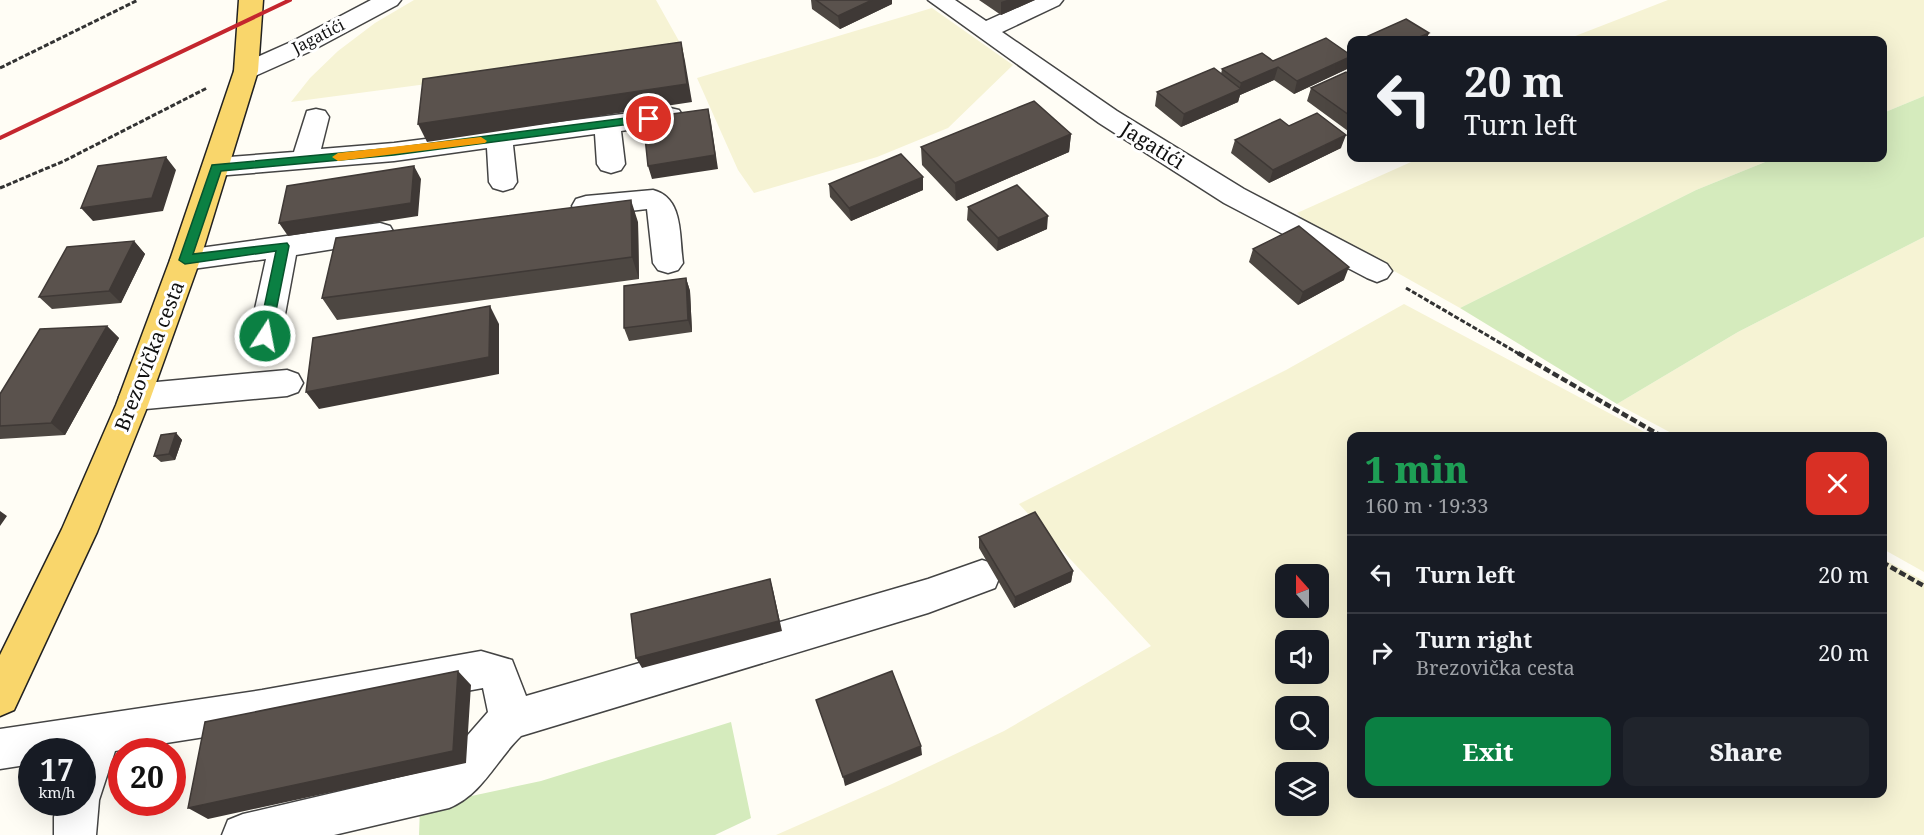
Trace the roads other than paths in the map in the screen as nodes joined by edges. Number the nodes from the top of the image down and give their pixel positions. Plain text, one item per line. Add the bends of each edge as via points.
1 (251, 0) edge
2 (389, 0) edge
3 (940, 0) edge
4 (1051, 0) edge
5 (985, 31) junction
6 (246, 71) junction
7 (670, 116) edge
8 (316, 117) dead end
9 (608, 124) junction
10 (499, 138) junction
11 (305, 160) junction
12 (611, 164) dead end
13 (216, 167) junction
14 (503, 182) dead end
15 (555, 210) edge
16 (401, 230) edge
17 (283, 246) junction
18 (185, 260) junction
19 (668, 263) dead end
20 (1377, 271) road end
21 (265, 336) dead end
22 (287, 383) dead end
23 (135, 397) junction
24 (982, 576) dead end
25 (0, 697) edge
26 (509, 720) junction
27 (101, 732) junction
28 (96, 748) edge
29 (0, 749) edge
30 (75, 816) edge
31 (75, 835) edge
32 (243, 835) edge

1 - 6 main road, Brezovička cesta
2 - 6 street, Jagatići
3 - 5 street, Jagatići
4 - 5 street
5 - 20 street, Jagatići via 1108,117 1234,196
6 - 13 main road, Brezovička cesta
7 - 9 street
8 - 11 street
9 - 10 street
9 - 12 street
10 - 11 street
10 - 14 street
11 - 13 street
13 - 18 main road, Brezovička cesta
15 - 19 street via 653,200 662,207
16 - 17 street
17 - 18 street
17 - 21 street
18 - 23 main road, Brezovička cesta
22 - 23 street
23 - 25 main road, Brezovička cesta via 79,532
24 - 26 street via 928,596
26 - 27 street via 498,673 481,669 262,710
26 - 32 street via 473,766 449,787
27 - 28 street
27 - 29 street
30 - 31 street

